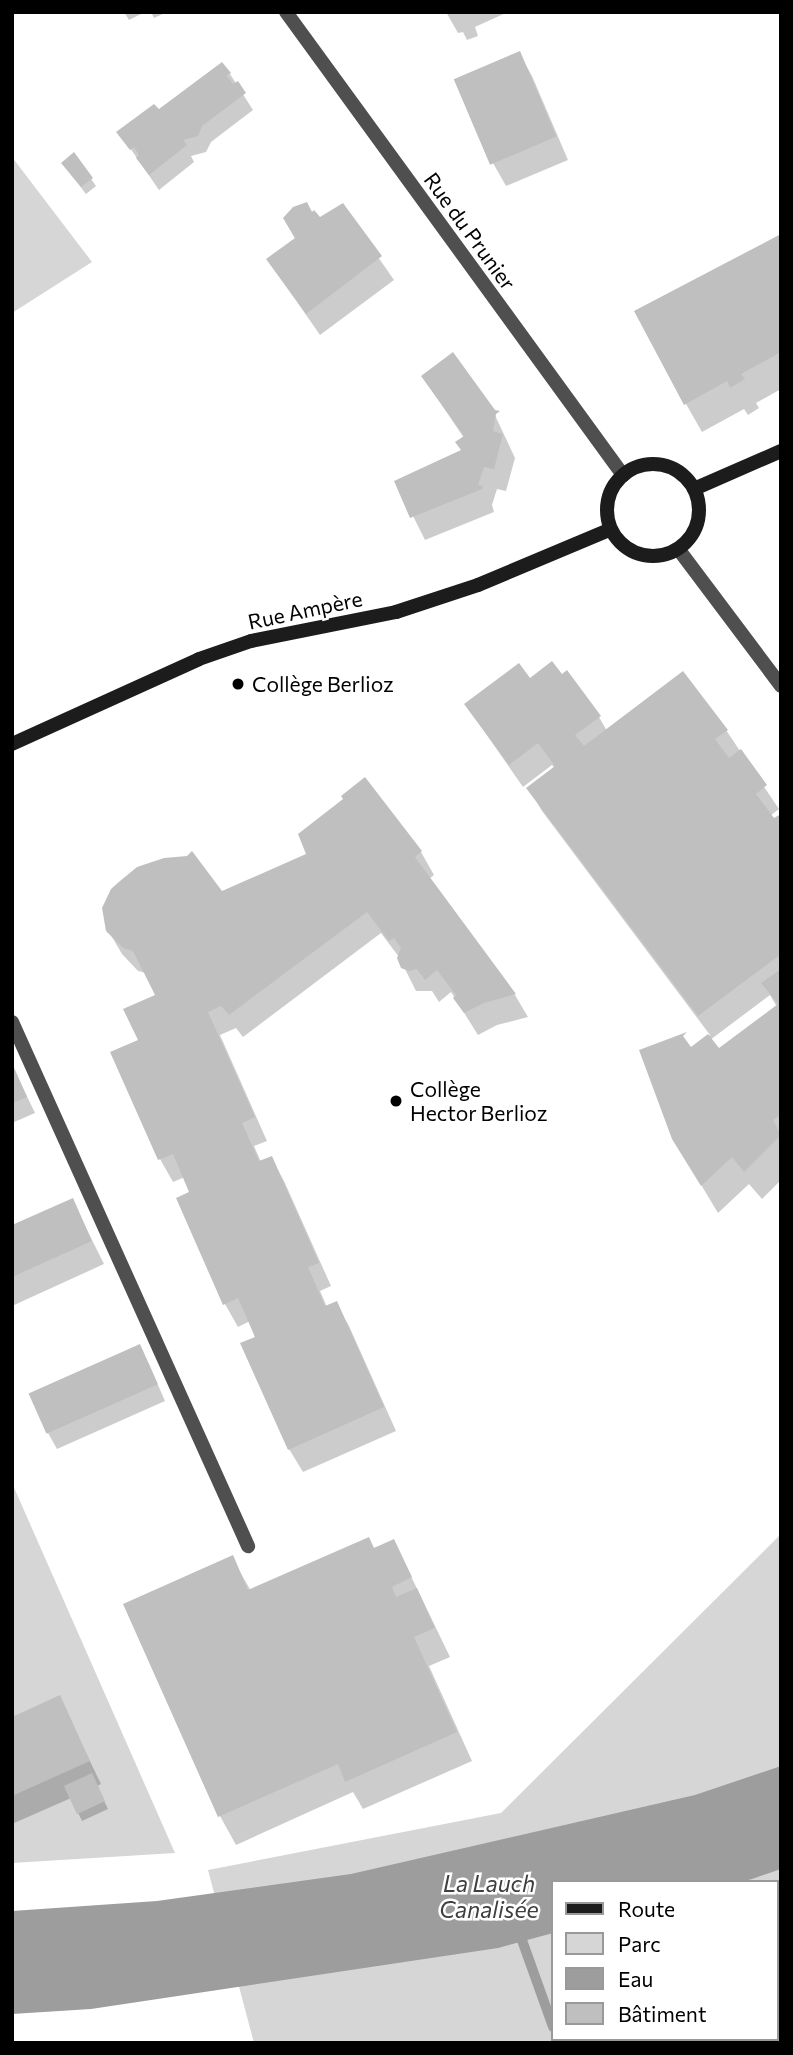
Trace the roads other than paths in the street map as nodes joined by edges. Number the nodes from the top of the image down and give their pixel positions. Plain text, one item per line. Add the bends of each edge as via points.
1 (286, 12) edge
2 (781, 451) edge
3 (622, 475) junction
4 (694, 489) junction
5 (611, 529) junction
6 (679, 550) junction
7 (781, 686) edge
8 (12, 744) edge
9 (12, 1022) edge
10 (248, 1546) dead end

1 - 3 street, Rue du Prunier
2 - 4 street
3 - 4 street via 641,465 662,465 681,473
3 - 5 street via 611,490 606,510
4 - 6 street via 698,523
5 - 6 street via 628,549 653,557
5 - 8 street, Rue Ampère via 478,585 396,612 251,641 199,659
6 - 7 street
9 - 10 street

